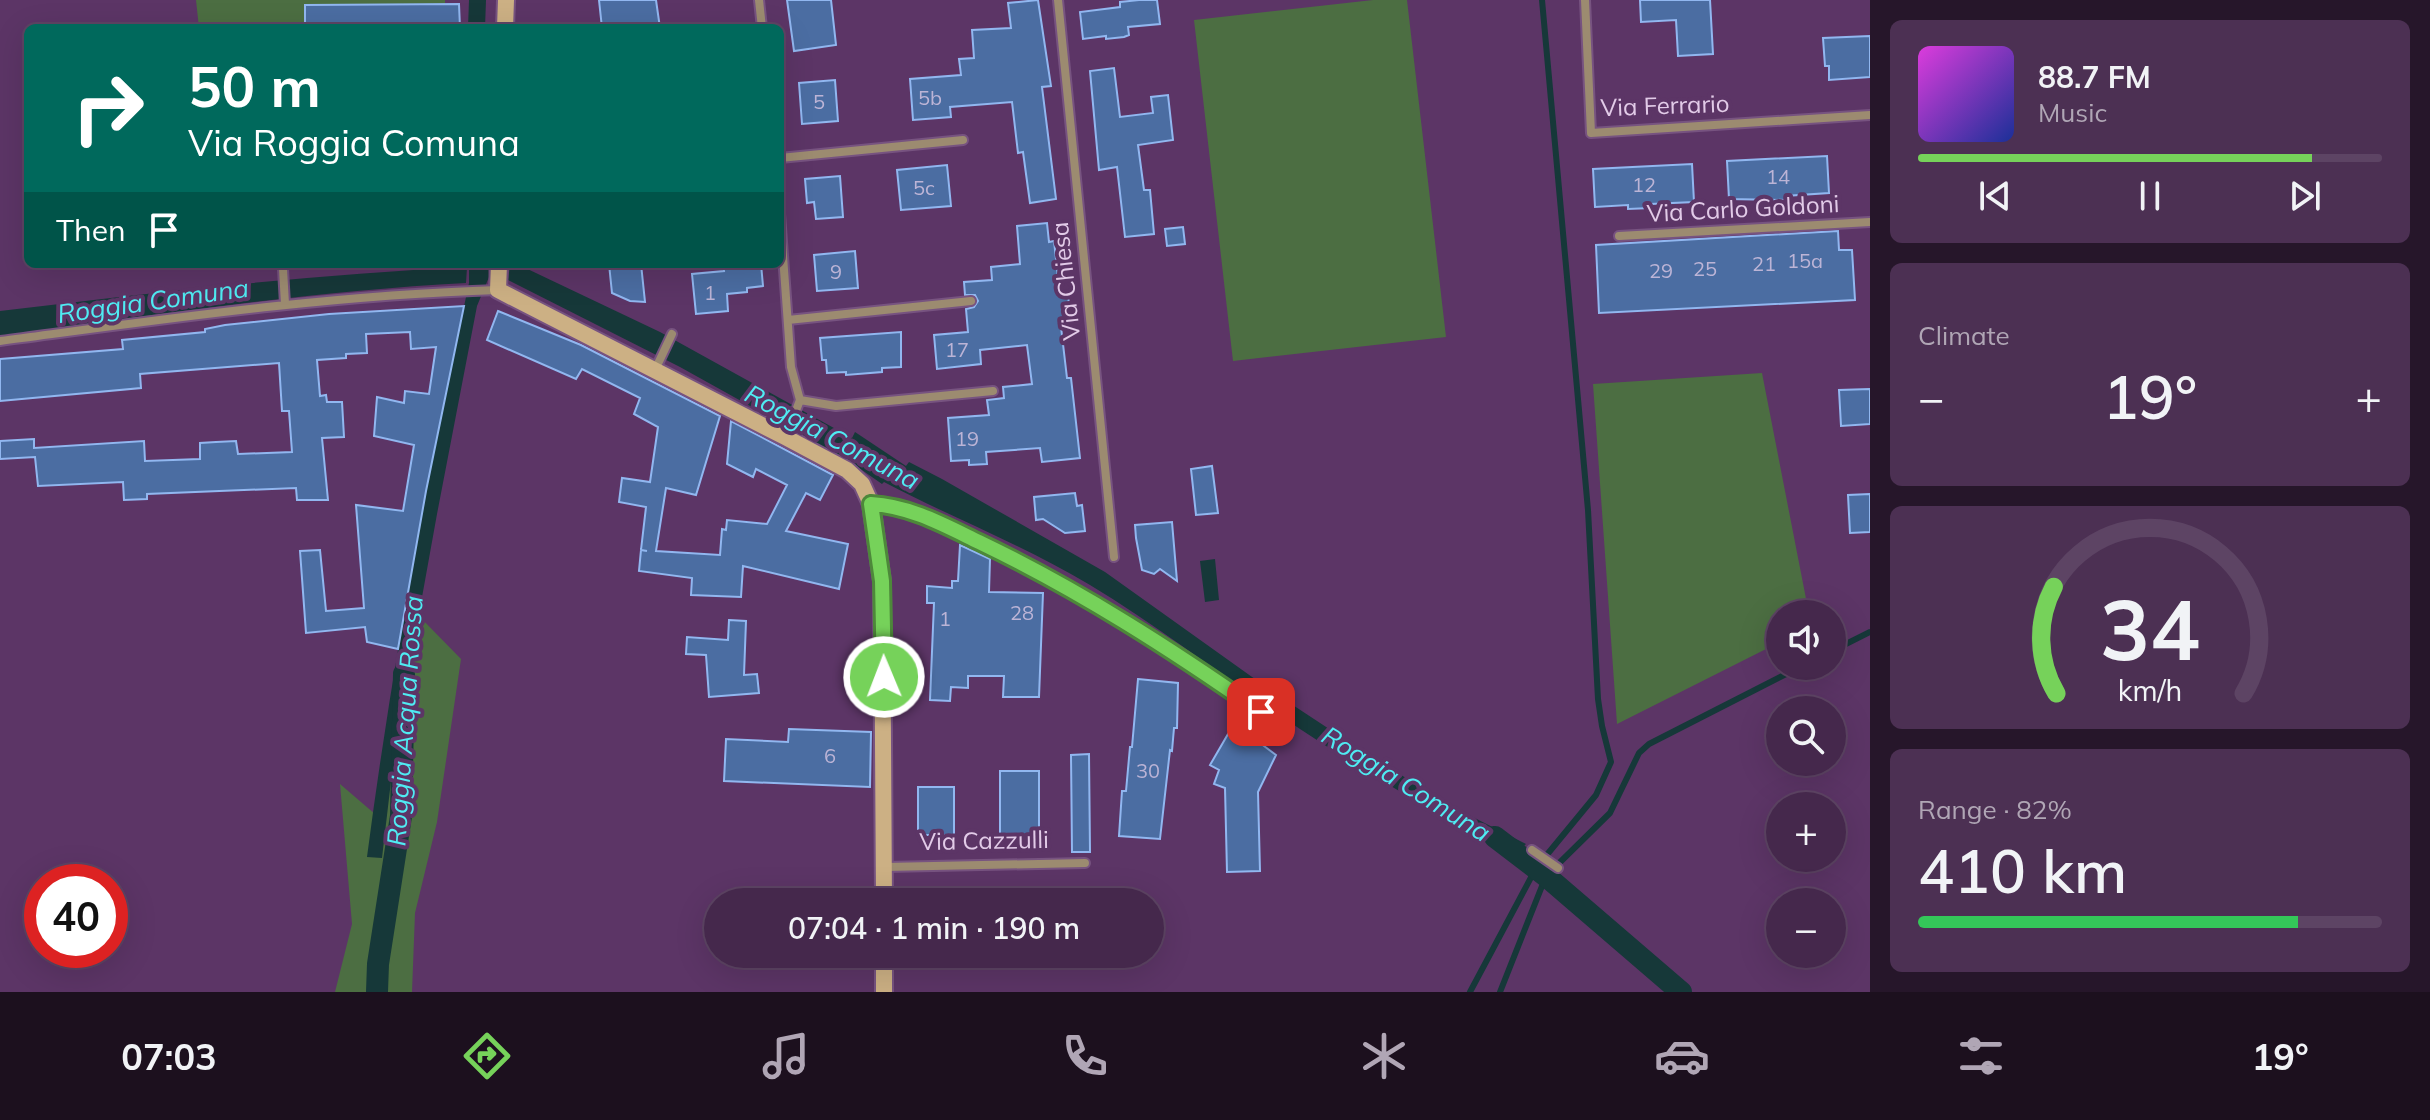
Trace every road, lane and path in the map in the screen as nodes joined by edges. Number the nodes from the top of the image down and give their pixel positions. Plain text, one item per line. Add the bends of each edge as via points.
1 (506, 0) edge
2 (759, 0) edge
3 (1058, 0) edge
4 (1585, 0) edge
5 (505, 24) edge
6 (762, 24) edge
7 (1870, 115) edge
8 (963, 140) dead end
9 (784, 158) edge
10 (1870, 222) edge
11 (1619, 236) dead end
12 (784, 267) edge
13 (498, 268) edge
14 (283, 269) dead end
15 (491, 291) junction
16 (971, 301) dead end
17 (285, 304) junction
18 (788, 320) junction
19 (672, 334) dead end
20 (0, 341) edge
21 (655, 370) junction
22 (993, 391) dead end
23 (800, 400) junction
24 (785, 437) junction
25 (871, 504) junction
26 (1114, 557) dead end
27 (1261, 712) dead end
28 (1532, 850) dead end
29 (1085, 863) dead end
30 (884, 867) junction
31 (1558, 868) dead end
32 (884, 888) edge
33 (884, 968) edge
34 (884, 992) edge

1 - 5 street
2 - 6 street
3 - 26 street, Via Chiesa
4 - 7 street, Via Ferrario via 1591,133
8 - 9 street
10 - 11 street, Via Carlo Goldoni
12 - 18 street
13 - 15 street
14 - 17 street
15 - 17 street
15 - 21 street
16 - 18 street
17 - 20 street
18 - 23 street via 791,367
19 - 21 street
21 - 24 street
22 - 23 street via 836,406
23 - 24 street
24 - 25 street via 847,470 862,484
25 - 27 street via 913,511 1018,561 1144,632
25 - 30 street, Via Cazzulli via 882,581
28 - 31 street
29 - 30 street, Via Cazzulli
30 - 32 street, Via Cazzulli
33 - 34 street

